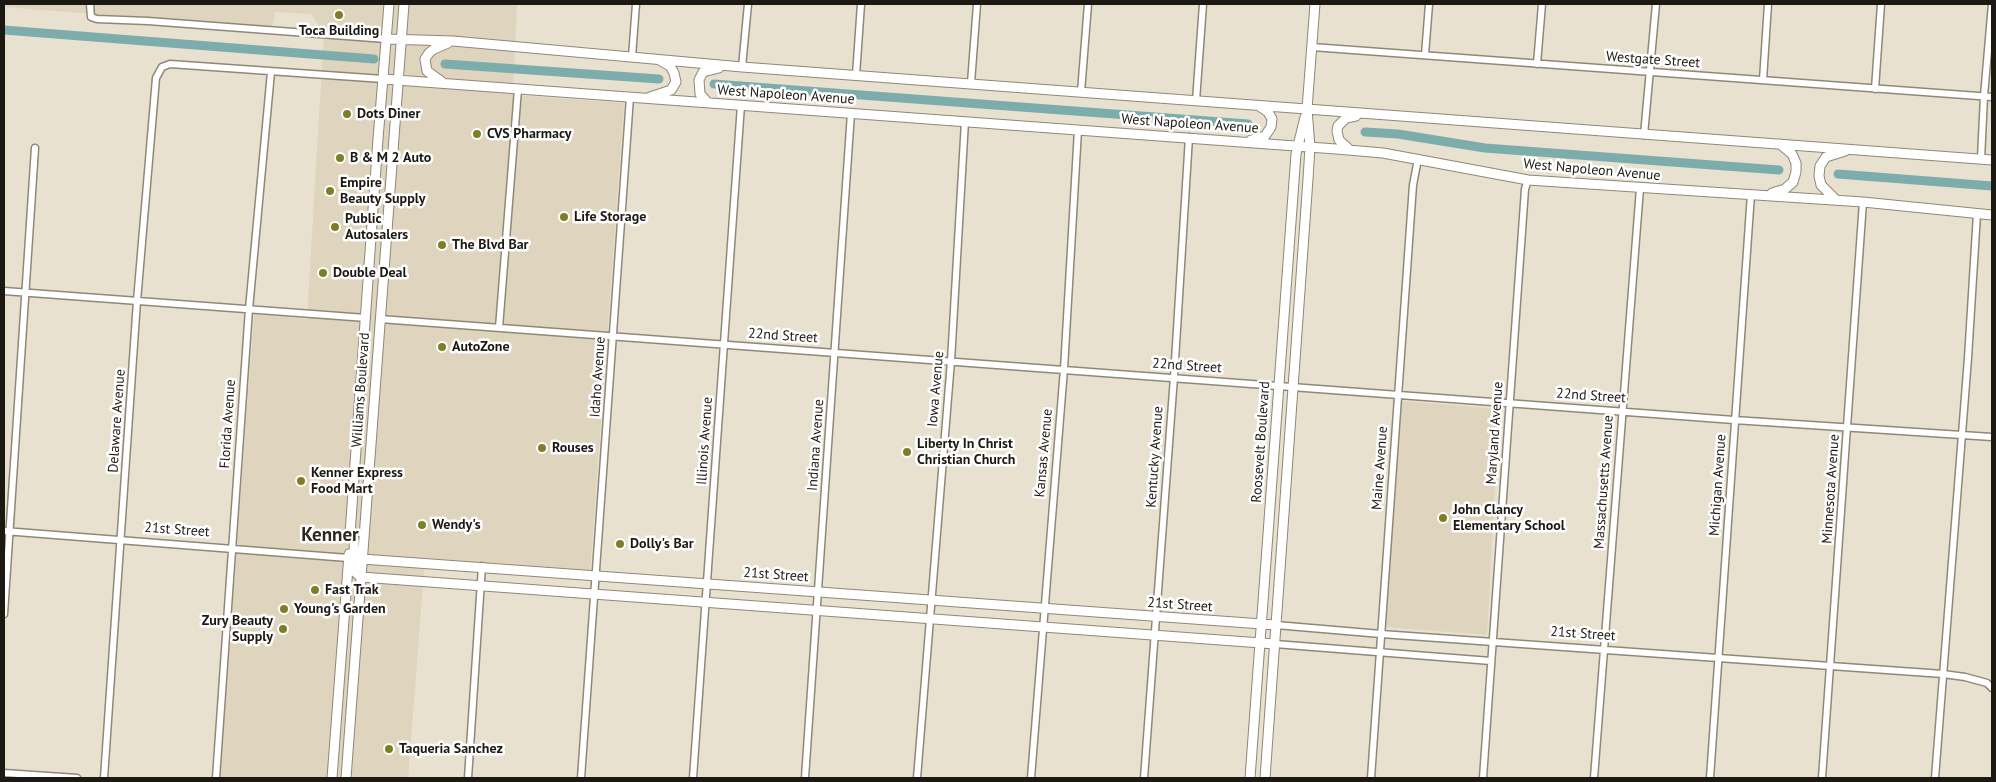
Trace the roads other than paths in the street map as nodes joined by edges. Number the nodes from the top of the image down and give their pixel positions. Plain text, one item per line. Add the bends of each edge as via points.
1 (90, 4) edge
2 (389, 4) edge
3 (404, 4) edge
4 (636, 4) edge
5 (748, 4) edge
6 (861, 4) edge
7 (977, 4) edge
8 (1088, 4) edge
9 (1202, 4) edge
10 (1315, 4) edge
11 (1428, 4) edge
12 (1542, 4) edge
13 (1656, 4) edge
14 (1768, 4) edge
15 (1881, 4) edge
16 (1992, 4) edge
17 (386, 39) junction
18 (401, 39) junction
19 (453, 41) junction
20 (1312, 47) junction
21 (1425, 55) junction
22 (632, 57) junction
23 (658, 59) junction
24 (1538, 64) junction
25 (726, 66) junction
26 (742, 67) junction
27 (270, 72) junction
28 (1650, 72) junction
29 (856, 75) junction
30 (383, 79) junction
31 (398, 80) junction
32 (1763, 80) junction
33 (971, 83) junction
34 (445, 84) junction
35 (1875, 88) junction
36 (518, 89) junction
37 (1081, 92) junction
38 (1984, 96) junction
39 (1992, 96) edge
40 (630, 97) junction
41 (645, 98) junction
42 (1196, 101) junction
43 (708, 103) junction
44 (741, 105) junction
45 (1258, 106) junction
46 (1307, 109) junction
47 (851, 113) junction
48 (1368, 114) junction
49 (965, 121) junction
50 (1078, 130) junction
51 (1644, 135) junction
52 (1189, 137) junction
53 (1241, 142) junction
54 (1780, 144) junction
55 (1297, 146) junction
56 (1310, 147) junction
57 (35, 148) dead end
58 (1853, 149) junction
59 (1350, 150) junction
60 (1981, 159) junction
61 (1418, 160) junction
62 (1992, 160) edge
63 (1528, 180) junction
64 (1640, 188) junction
65 (1751, 194) junction
66 (1762, 195) junction
67 (1836, 200) junction
68 (1863, 202) junction
69 (1977, 214) junction
70 (1992, 215) edge
71 (4, 291) edge
72 (24, 292) junction
73 (137, 301) junction
74 (249, 309) junction
75 (366, 318) junction
76 (380, 320) junction
77 (499, 328) junction
78 (613, 336) junction
79 (378, 344) junction
80 (724, 344) junction
81 (836, 352) junction
82 (951, 361) junction
83 (1064, 369) junction
84 (1174, 377) junction
85 (1278, 385) junction
86 (1293, 386) junction
87 (1398, 394) junction
88 (1510, 402) junction
89 (1622, 411) junction
90 (1734, 420) junction
91 (1848, 427) junction
92 (1962, 434) junction
93 (1992, 437) edge
94 (350, 529) junction
95 (7, 532) edge
96 (122, 540) junction
97 (231, 548) junction
98 (348, 558) junction
99 (362, 559) junction
100 (482, 566) junction
101 (597, 575) junction
102 (361, 577) junction
103 (707, 584) junction
104 (481, 586) junction
105 (819, 592) junction
106 (595, 595) junction
107 (930, 600) junction
108 (706, 603) junction
109 (1044, 609) junction
110 (818, 612) junction
111 (4, 614) edge
112 (1156, 617) junction
113 (929, 620) junction
114 (1261, 624) junction
115 (1276, 625) junction
116 (1043, 627) junction
117 (1380, 634) junction
118 (1155, 635) junction
119 (1492, 642) junction
120 (1260, 643) junction
121 (1274, 644) junction
122 (1604, 649) junction
123 (1380, 652) junction
124 (1718, 657) junction
125 (1491, 661) junction
126 (1831, 666) junction
127 (1943, 674) junction
128 (1992, 688) edge
129 (4, 773) edge
130 (333, 774) edge
131 (77, 778) edge
132 (104, 778) edge
133 (216, 778) edge
134 (338, 778) edge
135 (346, 778) edge
136 (468, 778) edge
137 (581, 778) edge
138 (693, 778) edge
139 (805, 778) edge
140 (917, 778) edge
141 (1031, 778) edge
142 (1144, 778) edge
143 (1250, 778) edge
144 (1265, 778) edge
145 (1371, 778) edge
146 (1483, 778) edge
147 (1594, 778) edge
148 (1710, 778) edge
149 (1822, 778) edge
150 (1935, 778) edge

1 - 17 street via 91,17 97,19
2 - 17 main road, Williams Boulevard
3 - 18 main road, Williams Boulevard
4 - 22 street
5 - 26 street
6 - 29 street
7 - 33 street
8 - 37 street
9 - 42 street
10 - 20 main road, Roosevelt Boulevard
11 - 21 street
12 - 24 street
13 - 28 street
14 - 32 street
15 - 35 street
16 - 38 street
17 - 18 main road, West Napoleon Avenue
17 - 30 main road, Williams Boulevard
18 - 19 main road, West Napoleon Avenue
18 - 31 main road, Williams Boulevard
19 - 22 main road, West Napoleon Avenue
19 - 34 main road via 434,48 426,59 428,71
20 - 21 street, Westgate Street
20 - 46 main road, Roosevelt Boulevard
21 - 24 street, Westgate Street
22 - 23 main road, West Napoleon Avenue
23 - 25 main road, West Napoleon Avenue
23 - 41 main road via 670,66 676,82 671,90
24 - 28 street, Westgate Street
25 - 26 main road, West Napoleon Avenue
25 - 43 main road via 703,72 699,80 700,94
26 - 29 main road, West Napoleon Avenue
27 - 30 street
27 - 73 street, Delaware Avenue via 162,66 156,81
27 - 74 street, Florida Avenue
28 - 32 street, Westgate Street
28 - 51 street
29 - 33 main road, West Napoleon Avenue
30 - 31 main road, West Napoleon Avenue
30 - 75 main road, Williams Boulevard
31 - 34 main road, West Napoleon Avenue
31 - 76 main road, Williams Boulevard
32 - 35 street, Westgate Street
33 - 37 main road, West Napoleon Avenue
34 - 36 main road, West Napoleon Avenue
35 - 38 street, Westgate Street
36 - 40 main road, West Napoleon Avenue
36 - 77 street
37 - 42 main road, West Napoleon Avenue
38 - 39 street, Westgate Street
38 - 60 street
40 - 41 main road, West Napoleon Avenue
40 - 78 street, Idaho Avenue
41 - 43 main road, West Napoleon Avenue
42 - 45 main road, West Napoleon Avenue
43 - 44 main road, West Napoleon Avenue
44 - 47 main road, West Napoleon Avenue
44 - 80 street, Illinois Avenue
45 - 46 main road, West Napoleon Avenue
45 - 53 main road via 1268,112 1272,119 1271,127 1265,136
46 - 48 main road, West Napoleon Avenue
46 - 55 main road, Roosevelt Boulevard
46 - 56 main road, Roosevelt Boulevard
47 - 49 main road, West Napoleon Avenue
47 - 81 street, Indiana Avenue
48 - 51 main road, West Napoleon Avenue
48 - 59 main road via 1346,118 1338,126 1340,140
49 - 50 main road, West Napoleon Avenue
49 - 82 street, Iowa Avenue
50 - 52 main road, West Napoleon Avenue
50 - 83 street, Kansas Avenue
51 - 54 main road, West Napoleon Avenue
52 - 53 main road, West Napoleon Avenue
52 - 84 street, Kentucky Avenue
53 - 55 main road, West Napoleon Avenue
54 - 58 main road, West Napoleon Avenue
54 - 66 main road via 1792,154 1796,163 1793,182 1785,189
55 - 56 main road, West Napoleon Avenue
55 - 85 main road, Roosevelt Boulevard
56 - 59 main road, West Napoleon Avenue
56 - 86 main road, Roosevelt Boulevard
57 - 72 street
58 - 60 main road, West Napoleon Avenue
58 - 67 main road via 1826,157 1820,166 1821,185
59 - 61 main road, West Napoleon Avenue
60 - 62 main road, West Napoleon Avenue
61 - 63 main road, West Napoleon Avenue
61 - 87 street, Maine Avenue via 1413,185
63 - 64 main road, West Napoleon Avenue
63 - 88 street, Maryland Avenue
64 - 65 main road, West Napoleon Avenue
64 - 89 street, Massachusetts Avenue
65 - 66 main road, West Napoleon Avenue
65 - 90 street, Michigan Avenue
66 - 67 main road, West Napoleon Avenue
67 - 68 main road, West Napoleon Avenue
68 - 69 main road, West Napoleon Avenue
68 - 91 street, Minnesota Avenue
69 - 70 main road, West Napoleon Avenue
69 - 92 street
71 - 72 street
72 - 73 street
72 - 95 street
73 - 74 street
73 - 96 street, Delaware Avenue
74 - 75 street
74 - 97 street, Florida Avenue
75 - 79 main road via 376,330
75 - 94 main road, Williams Boulevard
76 - 77 street, 22nd Street
76 - 79 main road, Williams Boulevard
77 - 78 street, 22nd Street
78 - 80 street, 22nd Street
78 - 101 street, Idaho Avenue
79 - 99 main road, Williams Boulevard
80 - 81 street, 22nd Street
80 - 103 street, Illinois Avenue
81 - 82 street, 22nd Street
81 - 105 street, Indiana Avenue
82 - 83 street, 22nd Street
82 - 107 street, Iowa Avenue
83 - 84 street, 22nd Street
83 - 109 street, Kansas Avenue
84 - 85 street, 22nd Street
84 - 112 street, Kentucky Avenue
85 - 86 street, 22nd Street
85 - 114 main road, Roosevelt Boulevard
86 - 87 street, 22nd Street
86 - 115 main road, Roosevelt Boulevard
87 - 88 street, 22nd Street
87 - 117 street, Maine Avenue
88 - 89 street, 22nd Street
88 - 119 street, Maryland Avenue
89 - 90 street, 22nd Street
89 - 122 street, Massachusetts Avenue
90 - 91 street, 22nd Street
90 - 124 street, Michigan Avenue
91 - 92 street, 22nd Street
91 - 126 street, Minnesota Avenue
92 - 93 street, 22nd Street
92 - 127 street
94 - 98 main road, Williams Boulevard
94 - 102 main road via 354,540 355,572
95 - 96 street, 21st Street
95 - 111 street
96 - 97 street, 21st Street
96 - 132 street, Delaware Avenue
97 - 98 street, 21st Street
97 - 133 street, Florida Avenue
98 - 130 main road, Williams Boulevard
99 - 100 main road, 21st Street
99 - 102 main road, Williams Boulevard
100 - 101 main road, 21st Street
100 - 104 street
101 - 103 main road, 21st Street
101 - 106 street, Idaho Avenue
102 - 104 main road
102 - 135 main road, Williams Boulevard
103 - 105 main road, 21st Street
103 - 108 street, Illinois Avenue
104 - 106 main road
104 - 136 street
105 - 107 main road, 21st Street
105 - 110 street, Indiana Avenue
106 - 108 main road
106 - 137 street, Idaho Avenue
107 - 109 main road, 21st Street
107 - 113 street, Iowa Avenue
108 - 110 main road
108 - 138 street, Illinois Avenue
109 - 112 main road, 21st Street
109 - 116 street, Kansas Avenue
110 - 113 main road
110 - 139 street, Indiana Avenue
112 - 114 main road, 21st Street
112 - 118 street, Kentucky Avenue
113 - 116 main road
113 - 140 street, Iowa Avenue
114 - 115 main road, 21st Street
114 - 120 main road, Roosevelt Boulevard
115 - 117 street, 21st Street
115 - 121 main road, Roosevelt Boulevard
116 - 118 main road
116 - 141 street, Kansas Avenue
117 - 119 street, 21st Street
117 - 123 street, Maine Avenue
118 - 120 main road
118 - 142 street, Kentucky Avenue
119 - 122 street, 21st Street
119 - 125 street, Maryland Avenue
120 - 121 main road
120 - 143 main road, Roosevelt Boulevard
121 - 123 street
121 - 144 main road, Roosevelt Boulevard
122 - 124 street, 21st Street
122 - 147 street, Massachusetts Avenue
123 - 125 street
123 - 145 street, Maine Avenue
124 - 126 street, 21st Street
124 - 148 street, Michigan Avenue
125 - 146 street, Maryland Avenue
126 - 127 street, 21st Street
126 - 149 street, Minnesota Avenue
127 - 128 street, 21st Street via 1965,677
127 - 150 street
129 - 131 street
130 - 134 main road

